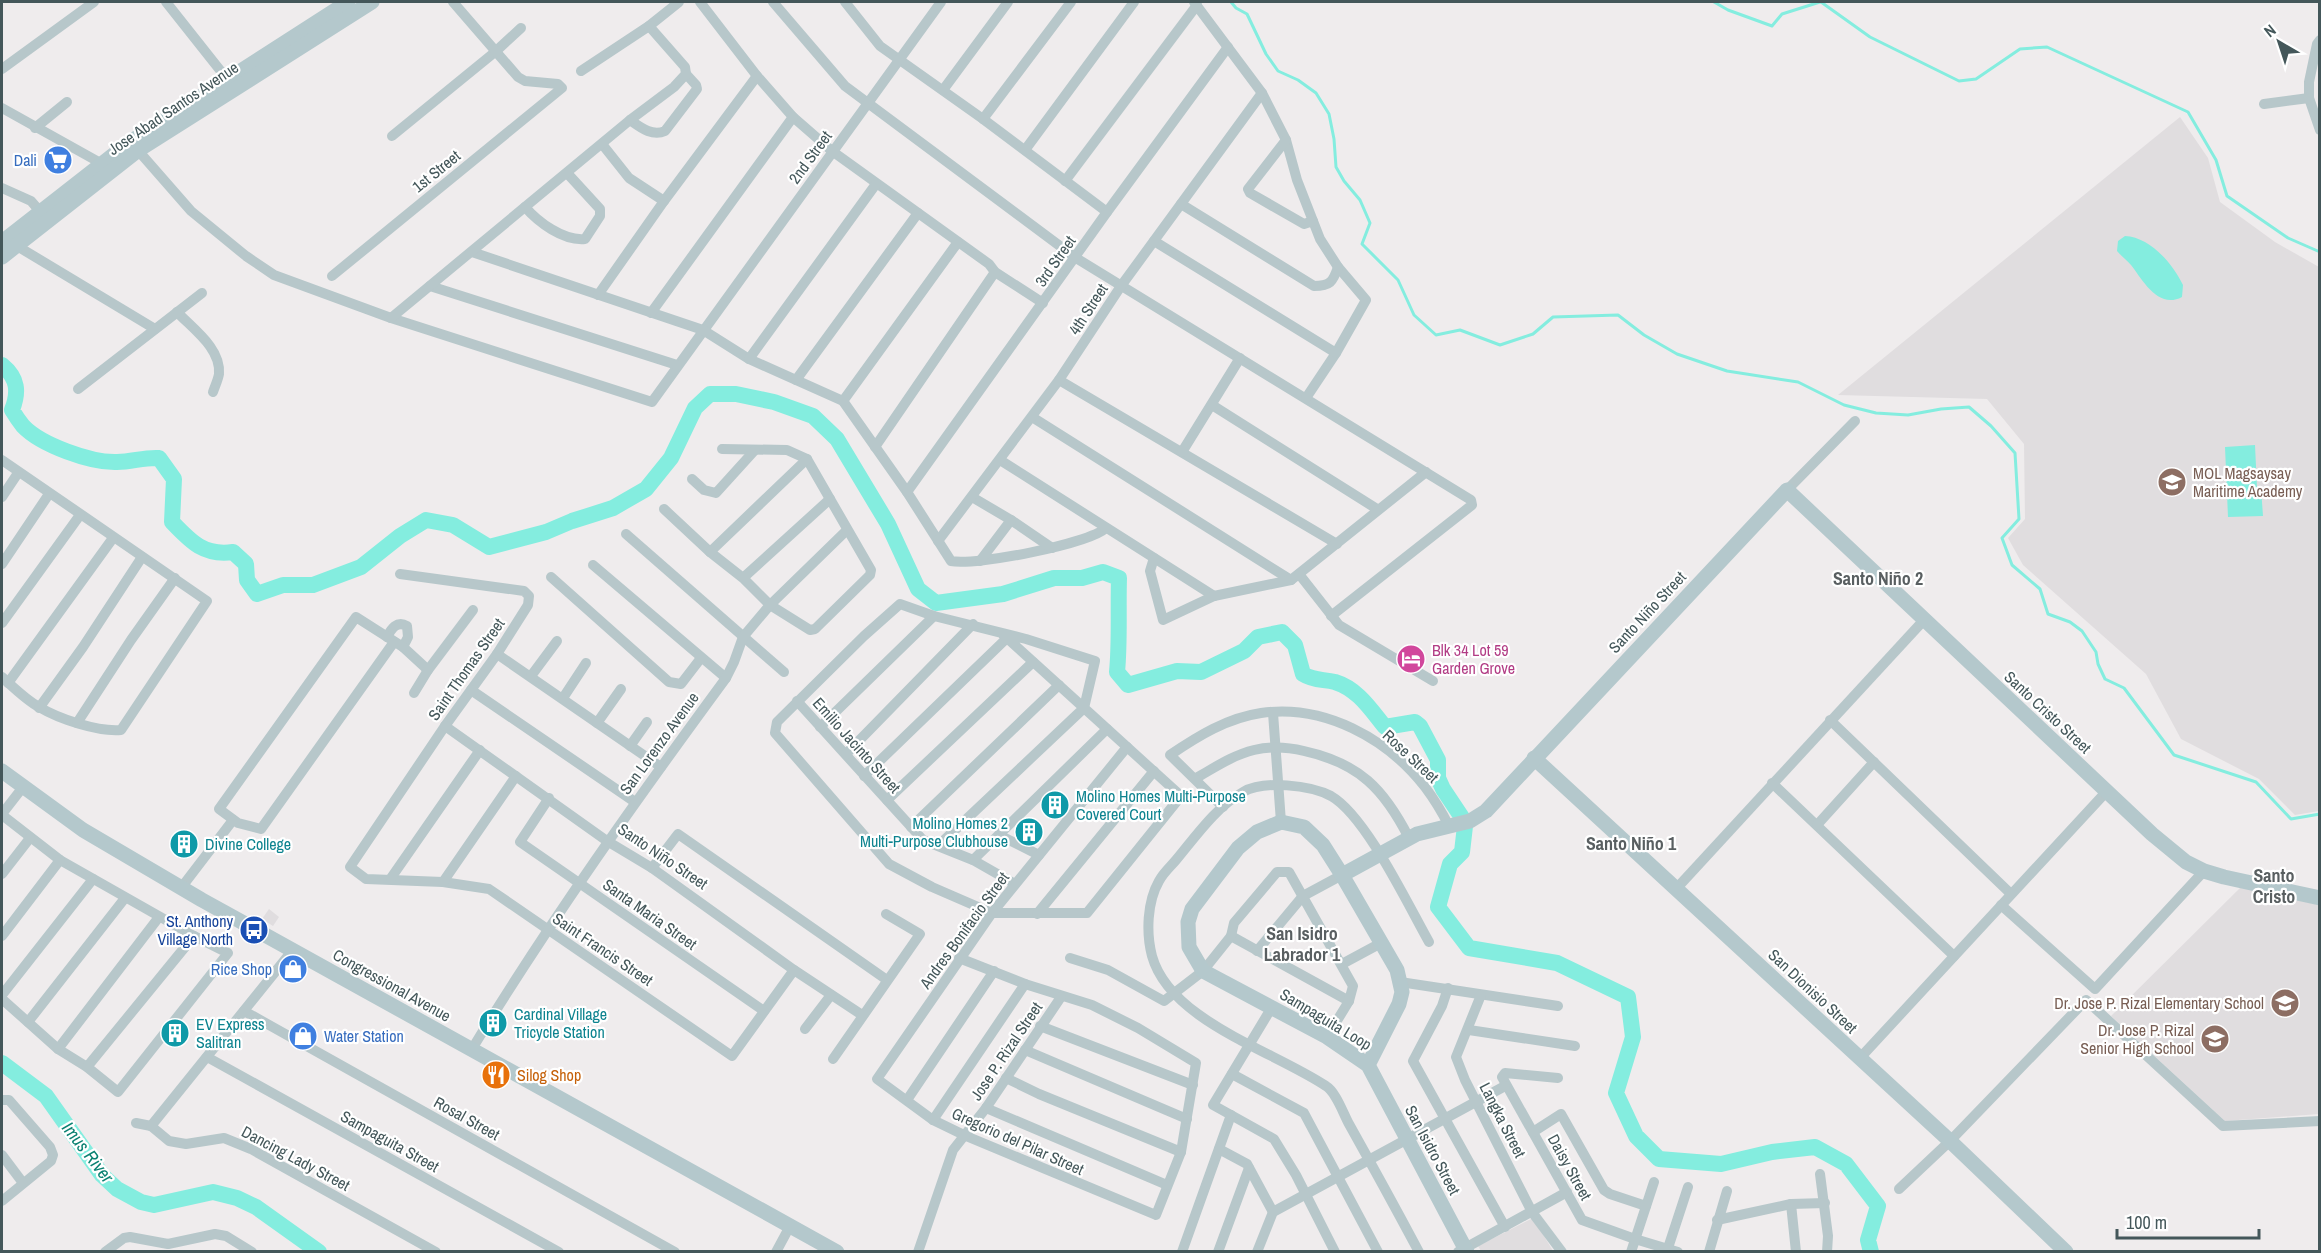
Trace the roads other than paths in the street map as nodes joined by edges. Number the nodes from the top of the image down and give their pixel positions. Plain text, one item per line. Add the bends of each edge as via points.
1 (94, 2) edge
2 (166, 2) edge
3 (348, 2) edge
4 (372, 2) edge
5 (453, 2) edge
6 (679, 2) edge
7 (700, 2) edge
8 (773, 2) edge
9 (845, 2) edge
10 (941, 2) edge
11 (1008, 2) edge
12 (1071, 2) edge
13 (1134, 2) edge
14 (1195, 3) edge
15 (649, 26) junction
16 (521, 28) dead end
17 (2319, 40) edge
18 (1228, 47) junction
19 (495, 52) junction
20 (900, 59) junction
21 (2, 69) edge
22 (581, 71) dead end
23 (686, 74) junction
24 (757, 76) junction
25 (231, 84) junction
26 (943, 90) junction
27 (1262, 93) junction
28 (2309, 98) junction
29 (67, 102) dead end
30 (868, 103) junction
31 (2264, 104) dead end
32 (2, 108) edge
33 (793, 117) junction
34 (983, 119) junction
35 (630, 120) junction
36 (35, 128) junction
37 (2319, 130) edge
38 (392, 136) dead end
39 (1286, 140) junction
40 (602, 144) junction
41 (134, 146) junction
42 (1025, 150) junction
43 (832, 152) junction
44 (107, 167) junction
45 (567, 172) junction
46 (1065, 181) junction
47 (876, 184) junction
48 (2, 188) edge
49 (664, 201) junction
50 (1181, 204) junction
51 (525, 207) junction
52 (1107, 212) junction
53 (918, 213) junction
54 (42, 217) junction
55 (1313, 221) junction
56 (10, 241) edge
57 (1154, 241) junction
58 (958, 242) junction
59 (472, 252) junction
60 (2, 257) edge
61 (1076, 258) junction
62 (1338, 267) junction
63 (995, 272) junction
64 (332, 276) dead end
65 (430, 286) junction
66 (1121, 286) junction
67 (202, 293) dead end
68 (598, 295) junction
69 (1043, 303) junction
70 (177, 312) junction
71 (651, 313) junction
72 (391, 318) junction
73 (156, 329) junction
74 (703, 330) junction
75 (1336, 353) junction
76 (1240, 358) junction
77 (749, 359) junction
78 (677, 365) junction
79 (796, 380) junction
80 (1059, 380) junction
81 (78, 389) dead end
82 (213, 392) dead end
83 (1306, 398) junction
84 (843, 401) junction
85 (1212, 405) junction
86 (1032, 417) junction
87 (1855, 421) dead end
88 (875, 447) junction
89 (722, 449) dead end
90 (755, 450) junction
91 (1182, 452) junction
92 (807, 459) junction
93 (2, 460) edge
94 (1000, 460) junction
95 (1426, 472) junction
96 (18, 473) junction
97 (692, 479) dead end
98 (1787, 490) junction
99 (907, 492) junction
100 (49, 494) junction
101 (2, 497) edge
102 (972, 497) junction
103 (830, 499) junction
104 (664, 509) dead end
105 (1377, 509) junction
106 (80, 516) junction
107 (1011, 520) junction
108 (1106, 528) junction
109 (848, 530) junction
110 (626, 534) dead end
111 (113, 538) junction
112 (938, 541) junction
113 (1337, 544) junction
114 (1052, 548) junction
115 (710, 552) junction
116 (142, 557) junction
117 (1154, 558) junction
118 (980, 561) junction
119 (2, 564) edge
120 (593, 565) dead end
121 (400, 574) dead end
122 (551, 577) dead end
123 (1295, 577) junction
124 (743, 578) junction
125 (175, 579) junction
126 (1214, 596) junction
127 (770, 605) junction
128 (472, 610) dead end
129 (934, 616) junction
130 (1331, 616) junction
131 (1924, 620) junction
132 (2, 623) edge
133 (973, 624) junction
134 (1004, 635) junction
135 (743, 637) junction
136 (557, 641) dead end
137 (394, 642) junction
138 (497, 654) junction
139 (701, 658) junction
140 (1033, 662) junction
141 (586, 663) dead end
142 (428, 670) junction
143 (784, 672) dead end
144 (531, 676) junction
145 (726, 678) junction
146 (5, 680) edge
147 (1433, 681) dead end
148 (1059, 685) junction
149 (621, 689) dead end
150 (471, 690) junction
151 (414, 693) dead end
152 (563, 699) junction
153 (797, 702) junction
154 (39, 708) junction
155 (1084, 708) junction
156 (1273, 713) junction
157 (1830, 720) junction
158 (647, 722) dead end
159 (77, 723) junction
160 (597, 723) junction
161 (445, 726) junction
162 (820, 727) junction
163 (1107, 729) junction
164 (630, 746) junction
165 (1127, 747) junction
166 (1276, 747) junction
167 (480, 750) junction
168 (846, 754) junction
169 (1534, 758) junction
170 (1874, 762) junction
171 (661, 767) junction
172 (2, 771) edge
173 (1154, 771) junction
174 (516, 776) junction
175 (864, 776) junction
176 (1196, 778) junction
177 (1772, 783) junction
178 (1278, 784) junction
179 (22, 787) junction
180 (2107, 791) junction
181 (549, 798) junction
182 (887, 800) junction
183 (635, 802) junction
184 (1223, 807) junction
185 (2, 814) edge
186 (236, 822) junction
187 (1281, 822) junction
188 (1451, 825) junction
189 (1817, 825) junction
190 (911, 827) junction
191 (999, 835) junction
192 (30, 838) junction
193 (1409, 838) junction
194 (607, 841) junction
195 (939, 845) junction
196 (1378, 854) junction
197 (1039, 855) junction
198 (60, 860) junction
199 (973, 860) junction
200 (350, 867) joint
201 (651, 868) junction
202 (2204, 871) junction
203 (2, 874) edge
204 (1342, 875) junction
205 (391, 878) junction
206 (93, 879) junction
207 (443, 882) junction
208 (580, 883) junction
209 (1015, 884) junction
210 (184, 889) junction
211 (1676, 889) junction
212 (2011, 894) junction
213 (1303, 896) junction
214 (125, 898) junction
215 (2319, 898) edge
216 (2001, 905) junction
217 (992, 913) junction
218 (886, 914) dead end
219 (1037, 914) junction
220 (159, 917) junction
221 (549, 930) junction
222 (2, 936) edge
223 (194, 936) junction
224 (1232, 936) junction
225 (1429, 942) dead end
226 (1381, 943) junction
227 (292, 951) junction
228 (1257, 951) junction
229 (1954, 956) junction
230 (960, 958) junction
231 (1070, 958) dead end
232 (1342, 964) junction
233 (794, 970) junction
234 (994, 971) junction
235 (1203, 971) junction
236 (887, 980) junction
237 (1400, 982) junction
238 (1025, 984) junction
239 (1448, 988) junction
240 (831, 994) junction
241 (1175, 995) junction
242 (1481, 995) junction
243 (2, 997) edge
244 (1061, 997) junction
245 (1349, 1000) junction
246 (1558, 1006) dead end
247 (1272, 1007) junction
248 (243, 1011) junction
249 (764, 1011) junction
250 (862, 1015) junction
251 (28, 1022) junction
252 (1040, 1026) junction
253 (806, 1029) dead end
254 (1469, 1030) junction
255 (1327, 1037) junction
256 (1250, 1044) junction
257 (1575, 1046) dead end
258 (58, 1049) junction
259 (472, 1049) junction
260 (1025, 1050) junction
261 (207, 1057) junction
262 (833, 1059) dead end
263 (1860, 1059) junction
264 (1368, 1065) junction
265 (87, 1067) junction
266 (1232, 1074) junction
267 (1006, 1078) junction
268 (1558, 1078) dead end
269 (877, 1079) joint
270 (1194, 1085) junction
271 (1505, 1086) junction
272 (2, 1100) edge
273 (907, 1100) junction
274 (1476, 1102) junction
275 (986, 1108) junction
276 (1232, 1115) junction
277 (1187, 1119) junction
278 (1445, 1119) junction
279 (933, 1120) junction
280 (2319, 1121) edge
281 (136, 1123) dead end
282 (151, 1126) junction
283 (1533, 1132) junction
284 (966, 1136) junction
285 (1407, 1139) junction
286 (1950, 1141) junction
287 (1219, 1149) junction
288 (1181, 1152) junction
289 (2, 1155) edge
290 (1369, 1160) junction
291 (1249, 1168) junction
292 (1820, 1174) dead end
293 (1338, 1177) junction
294 (1654, 1182) dead end
295 (22, 1184) junction
296 (1167, 1185) junction
297 (1688, 1187) dead end
298 (1899, 1189) dead end
299 (1727, 1191) dead end
300 (1567, 1192) junction
301 (1306, 1194) junction
302 (2, 1201) edge
303 (1825, 1203) junction
304 (1791, 1204) junction
305 (1646, 1206) junction
306 (1273, 1212) junction
307 (1532, 1212) junction
308 (1717, 1220) junction
309 (790, 1226) junction
310 (1504, 1227) junction
311 (1635, 1239) junction
312 (240, 1244) junction
313 (1463, 1250) edge
314 (1673, 1250) edge
315 (105, 1251) edge
316 (231, 1251) edge
317 (252, 1251) edge
318 (436, 1251) edge
319 (559, 1251) edge
320 (675, 1251) edge
321 (776, 1251) edge
322 (837, 1251) edge
323 (918, 1251) edge
324 (1182, 1251) edge
325 (1218, 1251) edge
326 (1257, 1251) edge
327 (1335, 1251) edge
328 (1378, 1251) edge
329 (1419, 1251) edge
330 (1562, 1251) edge
331 (1631, 1251) edge
332 (1709, 1251) edge
333 (1796, 1251) edge
334 (1827, 1251) edge
335 (2066, 1251) edge

1 - 21 street
2 - 25 street
3 - 25 street, Jose Abad Santos Avenue
4 - 25 street, Jose Abad Santos Avenue
5 - 19 street
6 - 15 street
7 - 24 street
8 - 30 street via 845,86
9 - 20 street via 880,46
10 - 20 street, 2nd Street
11 - 26 street
12 - 34 street
13 - 42 street
14 - 18 street
14 - 46 street
15 - 22 street
15 - 23 street via 685,67
16 - 19 street
17 - 28 street via 2308,82
18 - 27 street
18 - 52 street, 3rd Street
19 - 38 street
19 - 64 street, 1st Street via 525,81 558,84 560,90
20 - 26 street
20 - 30 street, 2nd Street
23 - 35 street
23 - 35 street via 697,90 665,131 648,132
24 - 33 street
24 - 49 street
25 - 41 street, Jose Abad Santos Avenue
26 - 34 street
27 - 39 street
27 - 50 street, 4th Street
28 - 31 street
28 - 37 street
29 - 36 street
30 - 43 street, 2nd Street
30 - 61 street
32 - 36 street
33 - 43 street
33 - 71 street
34 - 42 street
35 - 40 street
36 - 44 street
39 - 55 street
39 - 55 street via 1248,189 1304,224
40 - 45 street
40 - 49 street via 629,177
41 - 44 street, Jose Abad Santos Avenue
41 - 72 street via 191,211 268,272
42 - 46 street
43 - 47 street
43 - 74 street, 2nd Street
44 - 54 street, Jose Abad Santos Avenue
45 - 51 street
45 - 51 street via 600,209 600,216 585,239 551,230
46 - 52 street
47 - 53 street
47 - 77 street
48 - 54 street via 31,201
49 - 68 street
50 - 57 street, 4th Street
50 - 62 street via 1314,286 1326,286 1334,280
51 - 59 street
52 - 61 street, 3rd Street
53 - 58 street
53 - 79 street
54 - 56 street, Jose Abad Santos Avenue
55 - 62 street
56 - 60 street, Jose Abad Santos Avenue
56 - 73 street
57 - 66 street, 4th Street
57 - 75 street
58 - 63 street
58 - 84 street
59 - 65 street
59 - 68 street
61 - 66 street
61 - 69 street, 3rd Street
62 - 75 street via 1366,300
63 - 69 street
63 - 88 street
65 - 72 street
65 - 78 street
66 - 76 street
66 - 80 street, 4th Street
67 - 70 street
68 - 71 street
69 - 99 street, 3rd Street
70 - 73 street
70 - 82 street via 218,358 219,374
71 - 74 street
72 - 78 street, 2nd Street via 652,402
73 - 81 street
74 - 77 street
74 - 78 street, 2nd Street
75 - 83 street
76 - 83 street
76 - 85 street
77 - 79 street
79 - 84 street
80 - 86 street, 4th Street
80 - 91 street
83 - 95 street
84 - 88 street
85 - 91 street
85 - 105 street
86 - 94 street, 4th Street
86 - 123 street
87 - 98 street
88 - 99 street
89 - 90 street
90 - 92 street via 787,450
90 - 97 street via 716,493 704,490
91 - 113 street
92 - 103 street
92 - 115 street
93 - 96 street
94 - 102 street, 4th Street
94 - 108 street
95 - 105 street
95 - 130 street via 1468,496 1472,505
96 - 100 street
96 - 101 street
98 - 131 street, Santo Cristo Street
98 - 169 street, Santo Niño Street
99 - 112 street
100 - 106 street
100 - 119 street
102 - 107 street
102 - 112 street, 4th Street
103 - 109 street
103 - 124 street
104 - 115 street
105 - 113 street
106 - 111 street
106 - 132 street
107 - 114 street
107 - 118 street
108 - 114 street via 1091,537
108 - 117 street
109 - 127 street, San Lorenzo Avenue
109 - 127 street via 871,570 870,575 815,628 806,629
110 - 135 street
111 - 116 street
111 - 146 street
112 - 118 street via 951,561
113 - 123 street
114 - 118 street
115 - 124 street
116 - 125 street
116 - 154 street
117 - 126 street
117 - 126 street via 1150,571 1163,620
120 - 139 street
121 - 138 street, Saint Thomas Street via 524,591 529,596 528,605
122 - 139 street via 669,682 681,684
123 - 126 street
123 - 130 street
124 - 127 street
125 - 159 street
125 - 159 street via 207,601 121,730 108,731
127 - 135 street, San Lorenzo Avenue
128 - 142 street
129 - 133 street
129 - 153 street via 900,604
129 - 162 street
130 - 147 street via 1339,625
131 - 157 street
131 - 180 street, Santo Cristo Street
133 - 134 street
133 - 168 street
134 - 140 street
134 - 155 street via 1095,661
134 - 175 street
135 - 143 street
135 - 145 street, San Lorenzo Avenue
136 - 144 street
137 - 142 street
137 - 186 street via 261,829
137 - 186 street via 356,617 219,809
138 - 144 street
138 - 150 street, Saint Thomas Street
139 - 145 street
140 - 148 street
140 - 182 street
141 - 152 street
142 - 151 street
144 - 152 street
145 - 171 street, San Lorenzo Avenue
146 - 154 street
148 - 155 street
148 - 190 street
149 - 160 street
150 - 161 street, Saint Thomas Street
150 - 183 street
152 - 160 street
153 - 162 street, Emilio Jacinto Street
153 - 217 street via 777,722 775,733 864,837 889,864
154 - 159 street
155 - 163 street
155 - 195 street
156 - 166 street
156 - 176 street, Rose Street via 1227,723 1199,735 1170,755
156 - 188 street, Rose Street via 1321,716 1343,723 1377,743 1423,784
157 - 170 street
157 - 177 street
158 - 164 street
160 - 164 street
161 - 167 street, Santo Niño Street
161 - 200 street, Saint Thomas Street
162 - 168 street, Emilio Jacinto Street
163 - 165 street
163 - 191 street
164 - 171 street
165 - 173 street
165 - 197 street, Andres Bonifacio Street
166 - 176 street via 1252,750
166 - 178 street
166 - 193 street via 1328,756 1352,768 1382,794
167 - 174 street, Santo Niño Street
167 - 205 street
168 - 175 street, Emilio Jacinto Street
169 - 188 street, Santo Niño Street via 1486,812
169 - 211 street, San Dionisio Street
170 - 189 street
170 - 212 street
171 - 183 street, San Lorenzo Avenue
172 - 179 street, Congressional Avenue
173 - 219 street
173 - 219 street via 1181,796 1087,913
174 - 181 street, Santo Niño Street
174 - 207 street
175 - 182 street, Emilio Jacinto Street
176 - 184 street
177 - 189 street
177 - 211 street
178 - 184 street via 1245,791
178 - 187 street
178 - 196 street via 1315,789 1333,797 1362,827
179 - 185 street
179 - 210 street, Congressional Avenue via 83,830
180 - 202 street, Santo Cristo Street via 2152,834 2186,862
180 - 212 street
181 - 194 street, Santo Niño Street
181 - 208 street, Santa Maria Street via 520,842
182 - 190 street, Emilio Jacinto Street
183 - 194 street, San Lorenzo Avenue
184 - 241 street via 1159,881 1150,907 1152,956 1161,980
185 - 192 street
186 - 210 street
187 - 204 street via 1304,827 1314,835
187 - 235 street via 1257,832 1238,848 1192,909 1188,922 1190,946
188 - 193 street
189 - 229 street
190 - 195 street, Emilio Jacinto Street via 923,840
191 - 197 street
191 - 199 street
192 - 198 street
192 - 203 street
193 - 196 street
194 - 201 street, Santo Niño Street
194 - 208 street, San Lorenzo Avenue
195 - 199 street, Emilio Jacinto Street
196 - 204 street
196 - 225 street
197 - 209 street, Andres Bonifacio Street
198 - 206 street
198 - 222 street
199 - 209 street, Emilio Jacinto Street
200 - 205 street, Saint Francis Street via 366,879
201 - 233 street, Santo Niño Street
201 - 236 street via 678,834
202 - 215 street, Santo Cristo Street
202 - 216 street via 2095,989
204 - 213 street
204 - 226 street
205 - 207 street, Saint Francis Street
206 - 214 street
206 - 243 street
207 - 221 street, Saint Francis Street via 489,889
208 - 221 street, San Lorenzo Avenue
208 - 249 street, Santa Maria Street
209 - 217 street, Andres Bonifacio Street
210 - 227 street, Congressional Avenue
211 - 263 street, San Dionisio Street
212 - 216 street
213 - 224 street via 1289,872 1277,872 1234,923
213 - 228 street
213 - 232 street
214 - 220 street
214 - 251 street
216 - 229 street
217 - 219 street
217 - 230 street, Andres Bonifacio Street
218 - 236 street via 920,934
220 - 223 street
220 - 258 street
221 - 249 street, Saint Francis Street via 732,1056
221 - 259 street, San Lorenzo Avenue
223 - 265 street
223 - 265 street via 228,953 118,1092
224 - 228 street
224 - 235 street
226 - 232 street
226 - 237 street
227 - 248 street
227 - 259 street, Congressional Avenue
228 - 245 street
229 - 263 street
230 - 234 street
230 - 269 street, Andres Bonifacio Street
231 - 241 street via 1108,970 1162,1000
232 - 245 street via 1353,986
233 - 240 street, Santo Niño Street
233 - 249 street, Saint Francis Street
234 - 238 street
234 - 273 street
235 - 241 street
235 - 247 street, Sampaguita Loop
236 - 250 street
237 - 239 street
237 - 264 street, Sampaguita Loop via 1400,1004
238 - 244 street
238 - 279 street
239 - 242 street
239 - 278 street via 1413,1061
240 - 250 street, Santo Niño Street
240 - 253 street
241 - 256 street via 1211,1023
242 - 246 street
242 - 254 street, Langka Street
243 - 251 street
244 - 252 street, Jose P. Rizal Street
244 - 270 street via 1092,1005 1193,1061
245 - 255 street
247 - 255 street, Sampaguita Loop
247 - 256 street
248 - 261 street
248 - 320 street, Rosal Street
250 - 262 street
251 - 258 street
252 - 260 street, Jose P. Rizal Street
252 - 270 street
254 - 257 street
254 - 274 street, Langka Street via 1456,1057
255 - 264 street, Sampaguita Loop
256 - 266 street
256 - 290 street via 1329,1087
258 - 265 street
259 - 309 street, Congressional Avenue
260 - 267 street, Jose P. Rizal Street
260 - 277 street
261 - 282 street
261 - 319 street, Sampaguita Street
263 - 286 street, San Dionisio Street
264 - 285 street, San Isidro Street
266 - 276 street via 1213,1105
266 - 293 street via 1304,1113
267 - 275 street, Jose P. Rizal Street
267 - 288 street
268 - 271 street via 1505,1072
269 - 273 street, Gregorio del Pilar Street
270 - 277 street
271 - 274 street
271 - 283 street, Daisy Street
272 - 295 street via 9,1100 53,1155 51,1161
273 - 279 street, Gregorio del Pilar Street
274 - 278 street
274 - 307 street, Langka Street
275 - 284 street, Jose P. Rizal Street
275 - 296 street
276 - 287 street
276 - 301 street via 1274,1139
277 - 288 street
278 - 285 street
278 - 310 street
279 - 284 street, Gregorio del Pilar Street
280 - 286 street via 2223,1126 2086,1000
281 - 282 street, Dancing Lady Street
282 - 318 street, Dancing Lady Street via 170,1141 186,1144 224,1138 251,1149
283 - 300 street, Daisy Street
283 - 305 street via 1561,1114 1604,1190
284 - 296 street, Gregorio del Pilar Street via 1156,1215
284 - 323 street, Jose P. Rizal Street via 953,1150
285 - 290 street
285 - 313 street, San Isidro Street
286 - 298 street
286 - 335 street, San Dionisio Street
287 - 291 street
287 - 324 street
288 - 296 street
289 - 295 street
290 - 293 street
290 - 329 street
291 - 306 street
291 - 325 street
292 - 303 street
293 - 301 street
293 - 328 street
294 - 305 street
295 - 302 street
297 - 314 street
299 - 308 street
300 - 307 street
300 - 311 street, Daisy Street via 1582,1220
301 - 306 street
301 - 327 street
303 - 304 street
303 - 334 street
304 - 308 street
304 - 333 street
305 - 311 street
306 - 326 street
307 - 310 street
307 - 330 street, Langka Street
308 - 332 street
309 - 321 street
309 - 322 street, Congressional Avenue
310 - 313 street
311 - 314 street, Daisy Street
311 - 331 street
312 - 315 street via 215,1234 168,1244 130,1237
312 - 316 street
312 - 317 street

